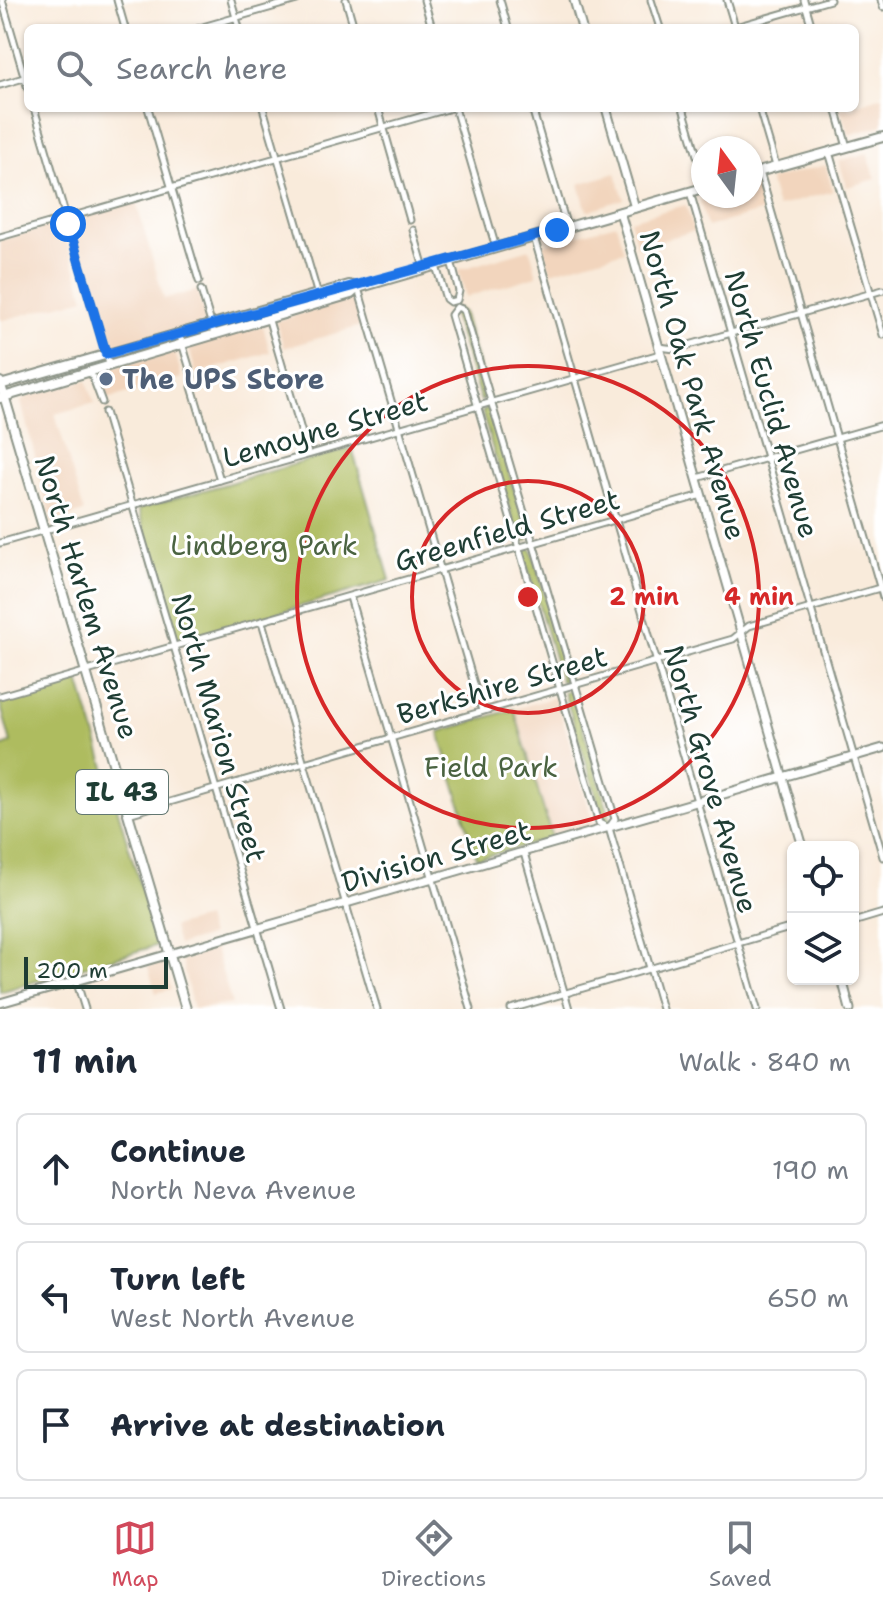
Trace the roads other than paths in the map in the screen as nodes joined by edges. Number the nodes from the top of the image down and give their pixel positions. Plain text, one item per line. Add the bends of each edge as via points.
1 (2, 0) edge
2 (117, 0) edge
3 (231, 0) edge
4 (297, 0) edge
5 (346, 0) edge
6 (424, 0) edge
7 (500, 0) edge
8 (574, 0) edge
9 (651, 0) edge
10 (727, 0) edge
11 (830, 0) edge
12 (881, 0) edge
13 (805, 3) edge
14 (883, 7) edge
15 (236, 17) junction
16 (124, 24) edge
17 (212, 24) edge
18 (238, 24) edge
19 (353, 24) edge
20 (431, 24) edge
21 (507, 24) edge
22 (581, 24) edge
23 (659, 24) edge
24 (733, 24) edge
25 (745, 24) edge
26 (811, 24) edge
27 (24, 71) edge
28 (24, 78) edge
29 (0, 85) edge
30 (35, 112) edge
31 (149, 112) edge
32 (264, 112) edge
33 (379, 112) edge
34 (438, 112) edge
35 (454, 112) edge
36 (533, 112) edge
37 (607, 112) edge
38 (684, 112) edge
39 (760, 112) edge
40 (837, 112) edge
41 (383, 127) junction
42 (691, 136) edge
43 (883, 137) edge
44 (847, 147) junction
45 (829, 152) junction
46 (277, 158) junction
47 (777, 167) junction
48 (763, 171) edge
49 (172, 188) junction
50 (690, 192) joint
51 (763, 198) edge
52 (635, 208) junction
53 (620, 212) junction
54 (66, 218) junction
55 (410, 220) dead end
56 (567, 227) junction
57 (413, 230) dead end
58 (0, 237) edge
59 (534, 237) junction
60 (496, 248) junction
61 (451, 261) junction
62 (436, 265) junction
63 (424, 268) junction
64 (199, 281) dead end
65 (358, 288) junction
66 (201, 290) dead end
67 (883, 290) edge
68 (871, 294) junction
69 (318, 298) junction
70 (267, 313) junction
71 (801, 314) junction
72 (213, 329) junction
73 (731, 333) junction
74 (883, 335) edge
75 (180, 338) junction
76 (675, 349) junction
77 (661, 353) junction
78 (108, 359) junction
79 (94, 372) junction
80 (192, 376) dead end
81 (575, 378) junction
82 (0, 384) edge
83 (192, 387) dead end
84 (2, 398) edge
85 (102, 402) dead end
86 (491, 402) junction
87 (477, 406) junction
88 (105, 412) dead end
89 (883, 425) edge
90 (399, 429) junction
91 (837, 438) junction
92 (308, 454) junction
93 (767, 458) junction
94 (697, 478) junction
95 (220, 480) junction
96 (702, 495) junction
97 (132, 505) junction
98 (616, 519) junction
99 (44, 530) junction
100 (0, 543) edge
101 (533, 543) junction
102 (519, 548) junction
103 (440, 570) junction
104 (882, 587) edge
105 (350, 597) junction
106 (883, 597) edge
107 (810, 608) junction
108 (262, 622) junction
109 (741, 632) junction
110 (174, 647) junction
111 (656, 661) junction
112 (86, 671) junction
113 (575, 684) junction
114 (560, 689) junction
115 (0, 696) edge
116 (482, 711) junction
117 (391, 738) junction
118 (883, 748) edge
119 (854, 756) junction
120 (304, 763) junction
121 (783, 777) junction
122 (216, 788) junction
123 (697, 802) junction
124 (128, 814) junction
125 (609, 828) junction
126 (801, 841) edge
127 (524, 853) junction
128 (883, 857) edge
129 (433, 879) junction
130 (346, 905) junction
131 (883, 913) edge
132 (859, 920) edge
133 (787, 929) edge
134 (258, 930) junction
135 (738, 943) junction
136 (170, 955) junction
137 (650, 969) junction
138 (76, 980) junction
139 (844, 985) edge
140 (565, 993) junction
141 (0, 1003) edge
142 (85, 1009) edge
143 (186, 1009) edge
144 (281, 1009) edge
145 (377, 1009) edge
146 (471, 1009) edge
147 (511, 1009) edge
148 (569, 1009) edge
149 (662, 1009) edge
150 (757, 1009) edge
151 (850, 1009) edge

1 - 27 street
2 - 16 street
3 - 15 street
4 - 15 street
5 - 19 street
6 - 20 street
7 - 21 street
8 - 22 street
9 - 23 street
10 - 24 street
11 - 13 street
12 - 14 street
13 - 25 street
13 - 26 street
15 - 17 street
15 - 18 street
28 - 29 street
30 - 54 street
31 - 49 street
32 - 46 street
33 - 41 street
34 - 41 street
35 - 60 street
36 - 56 street
37 - 52 street, North Oak Park Avenue
38 - 42 street
39 - 47 street
40 - 44 street
41 - 46 street
41 - 55 street
43 - 44 main road
44 - 45 main road
45 - 47 main road
45 - 68 street
46 - 49 street
46 - 69 street
47 - 48 main road
49 - 54 street
49 - 64 street
50 - 52 main road
50 - 73 street, North Euclid Avenue
51 - 71 street
52 - 53 main road
53 - 56 main road
53 - 77 street, North Oak Park Avenue
54 - 58 street
54 - 78 street
56 - 59 main road
57 - 63 street
59 - 60 main road
59 - 81 street, North Grove Avenue
60 - 61 main road
61 - 62 main road
61 - 62 street via 459,291 454,301
62 - 63 main road
63 - 65 main road
65 - 69 main road via 351,294
65 - 90 street
66 - 72 street
67 - 68 street
68 - 71 street
68 - 74 street
69 - 70 main road
70 - 72 main road
70 - 92 street
71 - 73 street
71 - 91 street
72 - 75 main road
73 - 76 street
73 - 93 street, North Euclid Avenue
75 - 78 main road
75 - 80 street
76 - 77 street
76 - 77 street
77 - 81 street, Lemoyne Street
77 - 94 street, North Oak Park Avenue
78 - 79 main road
78 - 82 main road
79 - 84 main road
79 - 85 street
81 - 86 street, Lemoyne Street
81 - 98 street, North Grove Avenue
82 - 84 main road, North Harlem Avenue / IL 43
83 - 95 street
84 - 99 main road, North Harlem Avenue / IL 43
86 - 87 street, Lemoyne Street
86 - 87 street via 464,310 457,307 451,315
86 - 101 street
87 - 90 street, Lemoyne Street
87 - 102 street
88 - 97 street, North Marion Street
89 - 91 street
90 - 92 street, Lemoyne Street
90 - 103 street
91 - 93 street
91 - 104 street
92 - 95 street, Lemoyne Street
93 - 94 street
93 - 107 street, North Euclid Avenue
94 - 96 street, North Oak Park Avenue
95 - 97 street, Lemoyne Street
96 - 98 street, Greenfield Street
96 - 109 street, North Oak Park Avenue
97 - 99 street, Lemoyne Street
97 - 110 street, North Marion Street
98 - 101 street, Greenfield Street
98 - 111 street, North Grove Avenue
99 - 100 street, Lemoyne Street
99 - 112 main road, North Harlem Avenue / IL 43
101 - 102 street, Greenfield Street
101 - 113 street
102 - 103 street, Greenfield Street
102 - 114 street
103 - 105 street, Greenfield Street
103 - 116 street
104 - 106 street
104 - 107 street, Berkshire Street
105 - 108 street, Greenfield Street
105 - 117 street
107 - 109 street, Berkshire Street
107 - 119 street, North Euclid Avenue
108 - 110 street, Greenfield Street
108 - 120 street
109 - 111 street, Berkshire Street via 733,639
109 - 121 street, North Oak Park Avenue
110 - 112 street, Greenfield Street
110 - 122 street, North Marion Street
111 - 113 street, Berkshire Street
111 - 123 street, North Grove Avenue
112 - 115 street, Greenfield Street
112 - 124 main road, North Harlem Avenue / IL 43
113 - 114 street, Berkshire Street
113 - 125 street via 615,819
114 - 116 street, Berkshire Street
114 - 125 street via 599,824
116 - 117 street, Berkshire Street
117 - 120 street, Berkshire Street
117 - 129 street
118 - 119 street, Division Street
119 - 121 street, Division Street
119 - 128 street, North Euclid Avenue
120 - 122 street, Berkshire Street
120 - 130 street
121 - 123 street, Division Street
121 - 126 street, North Oak Park Avenue
122 - 124 street, Berkshire Street
122 - 134 street, North Marion Street
123 - 125 street, Division Street
123 - 135 street, North Grove Avenue
124 - 136 main road, North Harlem Avenue / IL 43
125 - 127 street, Division Street
125 - 137 street
127 - 129 street, Division Street
127 - 140 street
129 - 130 street, Division Street
129 - 146 street
130 - 134 street, Division Street
130 - 145 street
131 - 132 street
133 - 135 street
134 - 136 street, Division Street
134 - 144 street, North Marion Street
135 - 137 street
135 - 150 street, North Grove Avenue
136 - 138 street, Division Street
136 - 143 main road, North Harlem Avenue / IL 43
137 - 140 street
137 - 149 street
138 - 141 street, Division Street
138 - 142 street
139 - 151 street
140 - 147 street
140 - 148 street

